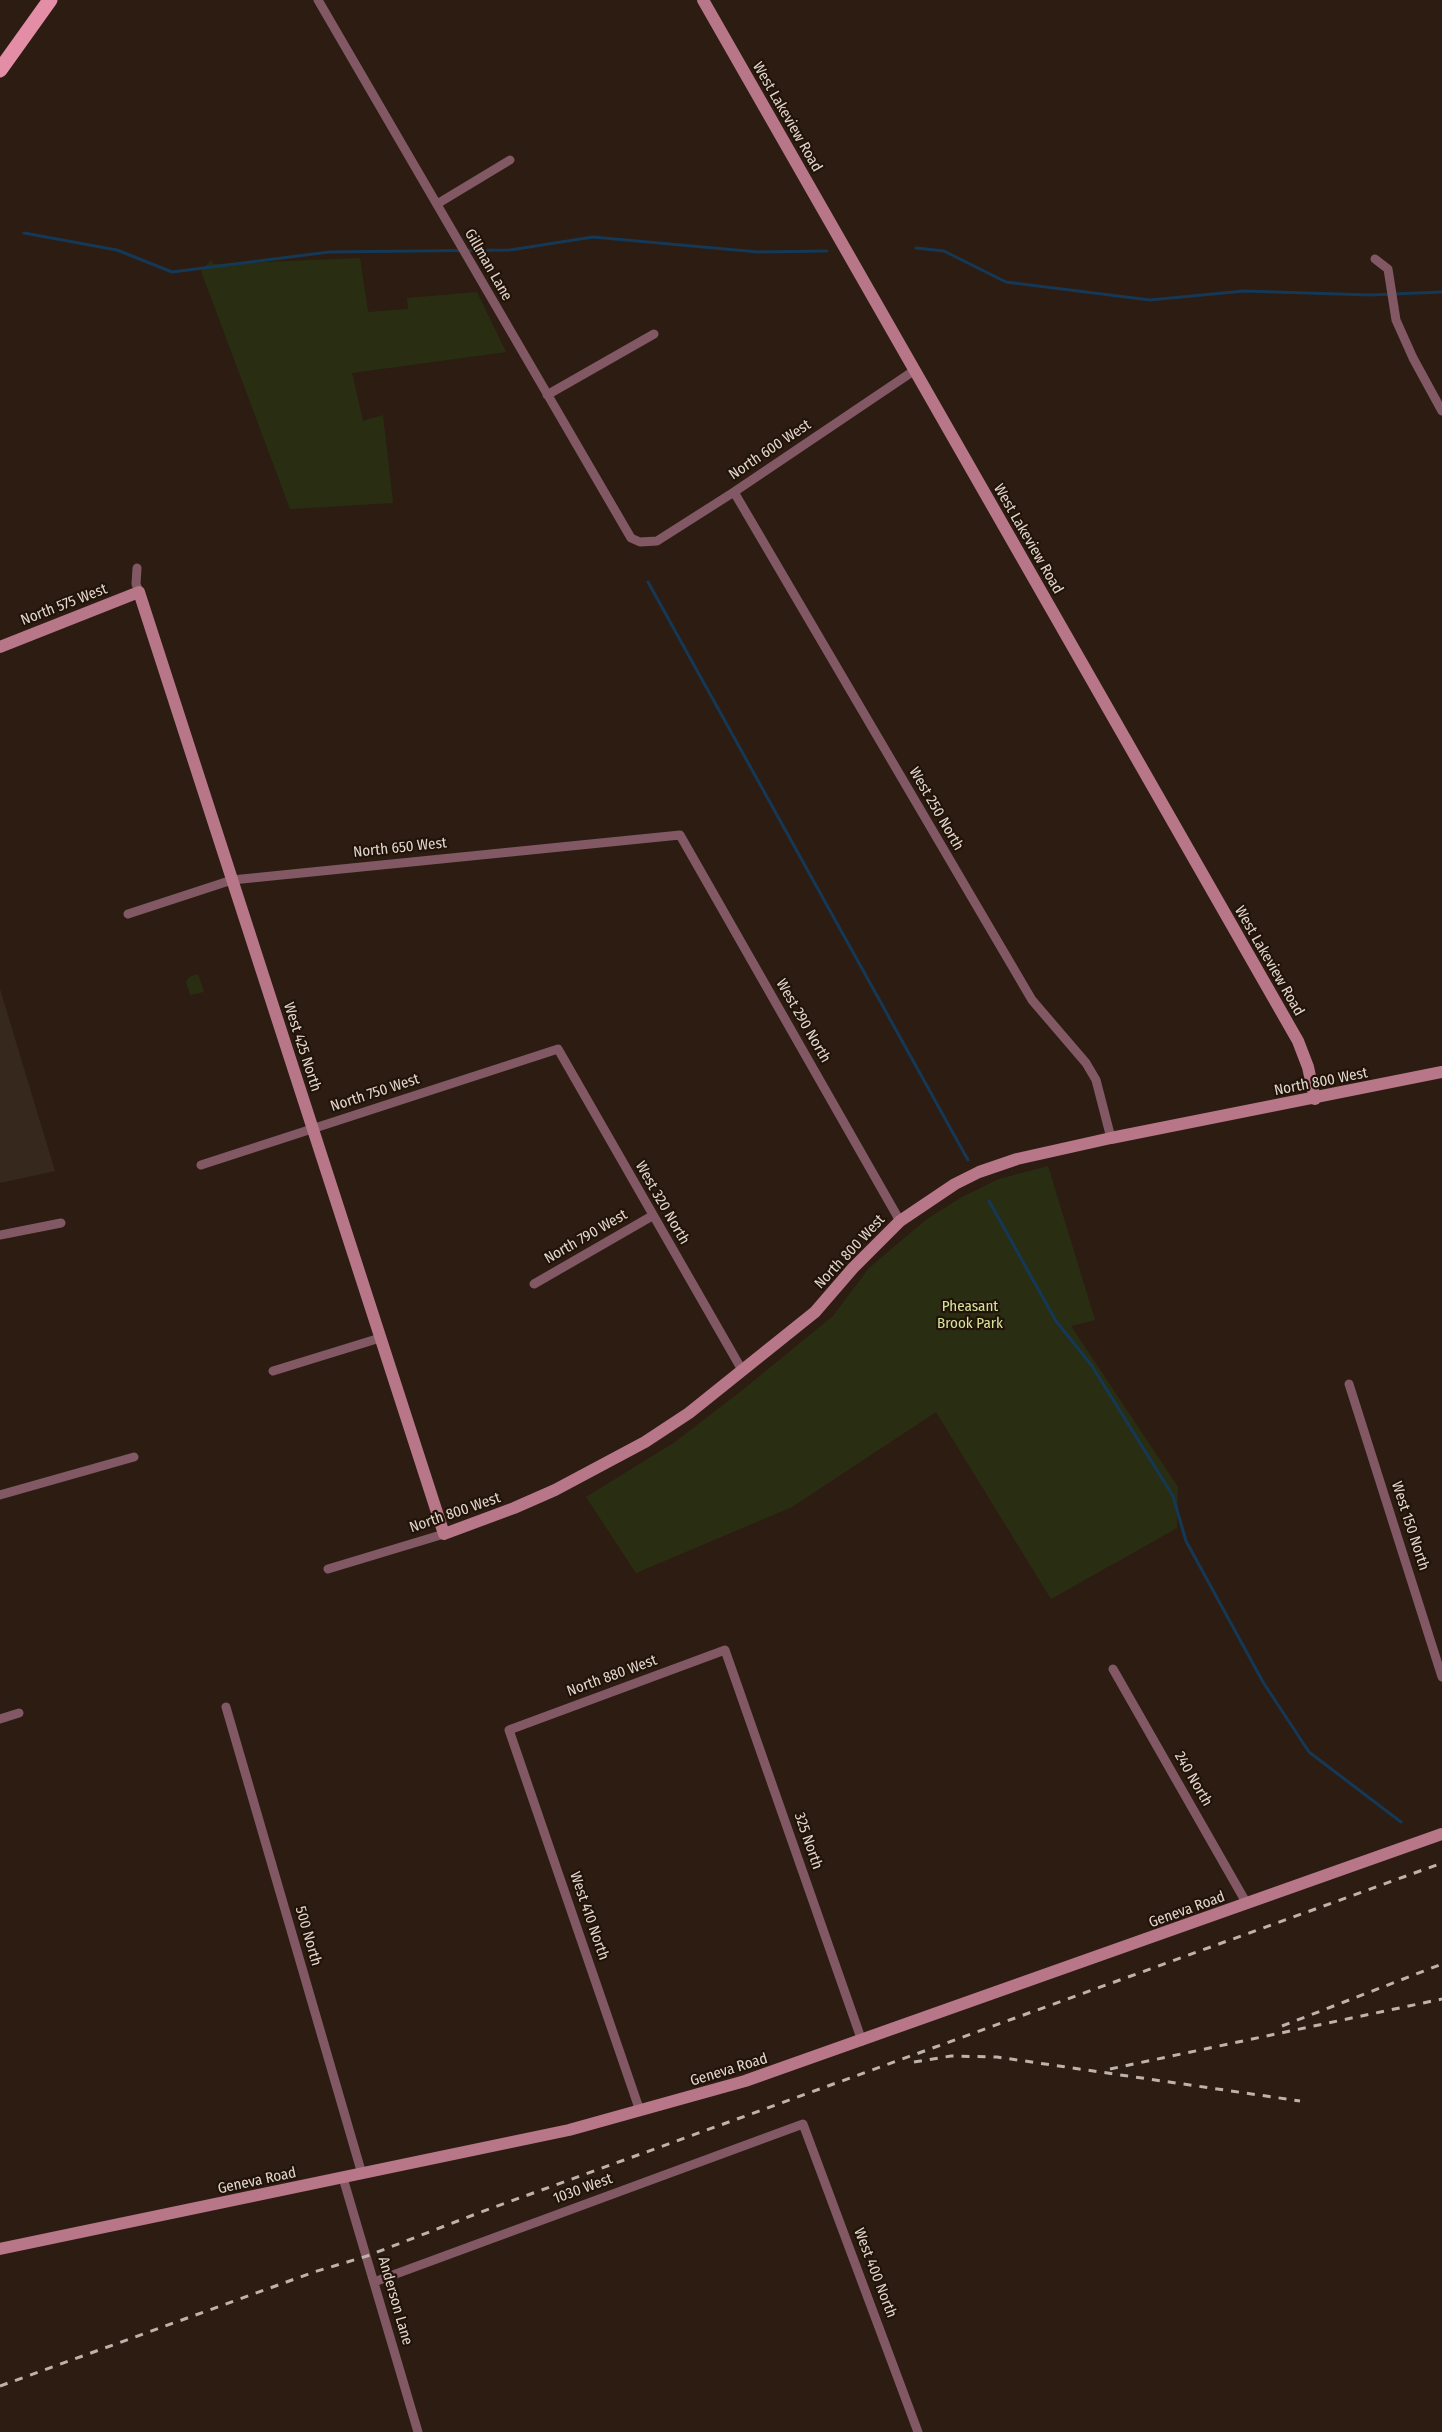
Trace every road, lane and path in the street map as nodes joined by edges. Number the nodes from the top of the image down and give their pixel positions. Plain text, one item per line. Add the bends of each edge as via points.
1 (50, 0) edge
2 (318, 0) edge
3 (703, 0) edge
4 (0, 70) edge
5 (510, 160) dead end
6 (437, 204) junction
7 (1375, 259) dead end
8 (654, 334) dead end
9 (915, 370) junction
10 (1437, 392) edge
11 (547, 395) junction
12 (1442, 411) edge
13 (734, 492) junction
14 (636, 541) joint
15 (138, 568) dead end
16 (139, 592) junction
17 (0, 647) edge
18 (680, 836) joint
19 (232, 880) junction
20 (128, 914) dead end
21 (558, 1049) joint
22 (1442, 1072) edge
23 (1315, 1099) junction
24 (313, 1129) junction
25 (1111, 1138) junction
26 (201, 1165) dead end
27 (652, 1216) junction
28 (900, 1221) junction
29 (61, 1223) dead end
30 (0, 1235) edge
31 (534, 1284) dead end
32 (380, 1338) junction
33 (742, 1370) junction
34 (273, 1371) dead end
35 (1349, 1384) dead end
36 (134, 1456) dead end
37 (0, 1495) edge
38 (444, 1534) junction
39 (328, 1569) dead end
40 (725, 1650) joint
41 (1113, 1669) dead end
42 (1442, 1677) edge
43 (226, 1707) dead end
44 (19, 1713) dead end
45 (0, 1719) edge
46 (509, 1730) joint
47 (1442, 1834) edge
48 (1247, 1904) junction
49 (862, 2042) junction
50 (640, 2111) junction
51 (803, 2124) joint
52 (362, 2174) junction
53 (343, 2178) junction
54 (0, 2249) edge
55 (374, 2282) junction
56 (418, 2432) edge
57 (918, 2432) edge

1 - 4 main road
2 - 6 street, Gillman Lane
3 - 9 street, West Lakeview Road
5 - 6 street
6 - 11 street, Gillman Lane
7 - 10 street via 1388,269 1396,320 1413,358
8 - 11 street
9 - 13 street, North 600 West
9 - 23 street, West Lakeview Road via 1298,1041
10 - 12 street
11 - 14 street, Gillman Lane
13 - 14 street, North 600 West via 657,541
13 - 25 street, West 250 North via 1026,990 1096,1080
15 - 16 street, West 425 North
16 - 17 street, North 575 West
16 - 19 street, West 425 North
18 - 19 street, North 650 West
18 - 28 street, West 290 North
19 - 20 street, North 650 West
19 - 24 street, West 425 North
21 - 24 street, North 750 West
21 - 27 street, West 320 North
22 - 23 street, North 800 West
23 - 25 street, North 800 West
24 - 26 street, North 750 West
24 - 32 street, West 425 North
25 - 28 street, North 800 West via 1017,1159 979,1172
27 - 31 street, North 790 West
27 - 33 street, West 320 North
28 - 33 street, North 800 West via 815,1312
29 - 30 street
32 - 34 street
32 - 38 street, West 425 North
33 - 38 street, North 800 West via 689,1413 600,1468 514,1508
35 - 42 street, West 150 North
36 - 37 street
38 - 39 street, North 800 West
40 - 46 street, North 880 West
40 - 49 street, 325 North
41 - 48 street, 240 North
43 - 52 street, 500 North
44 - 45 street
46 - 50 street, West 410 North
47 - 48 street, Geneva Road
48 - 49 street, Geneva Road
49 - 50 street, Geneva Road
50 - 52 street, Geneva Road
51 - 55 street, 1030 West
51 - 57 street, West 400 North
52 - 53 street, Geneva Road
53 - 54 street, Geneva Road
53 - 55 street, Anderson Lane
55 - 56 street, Anderson Lane

